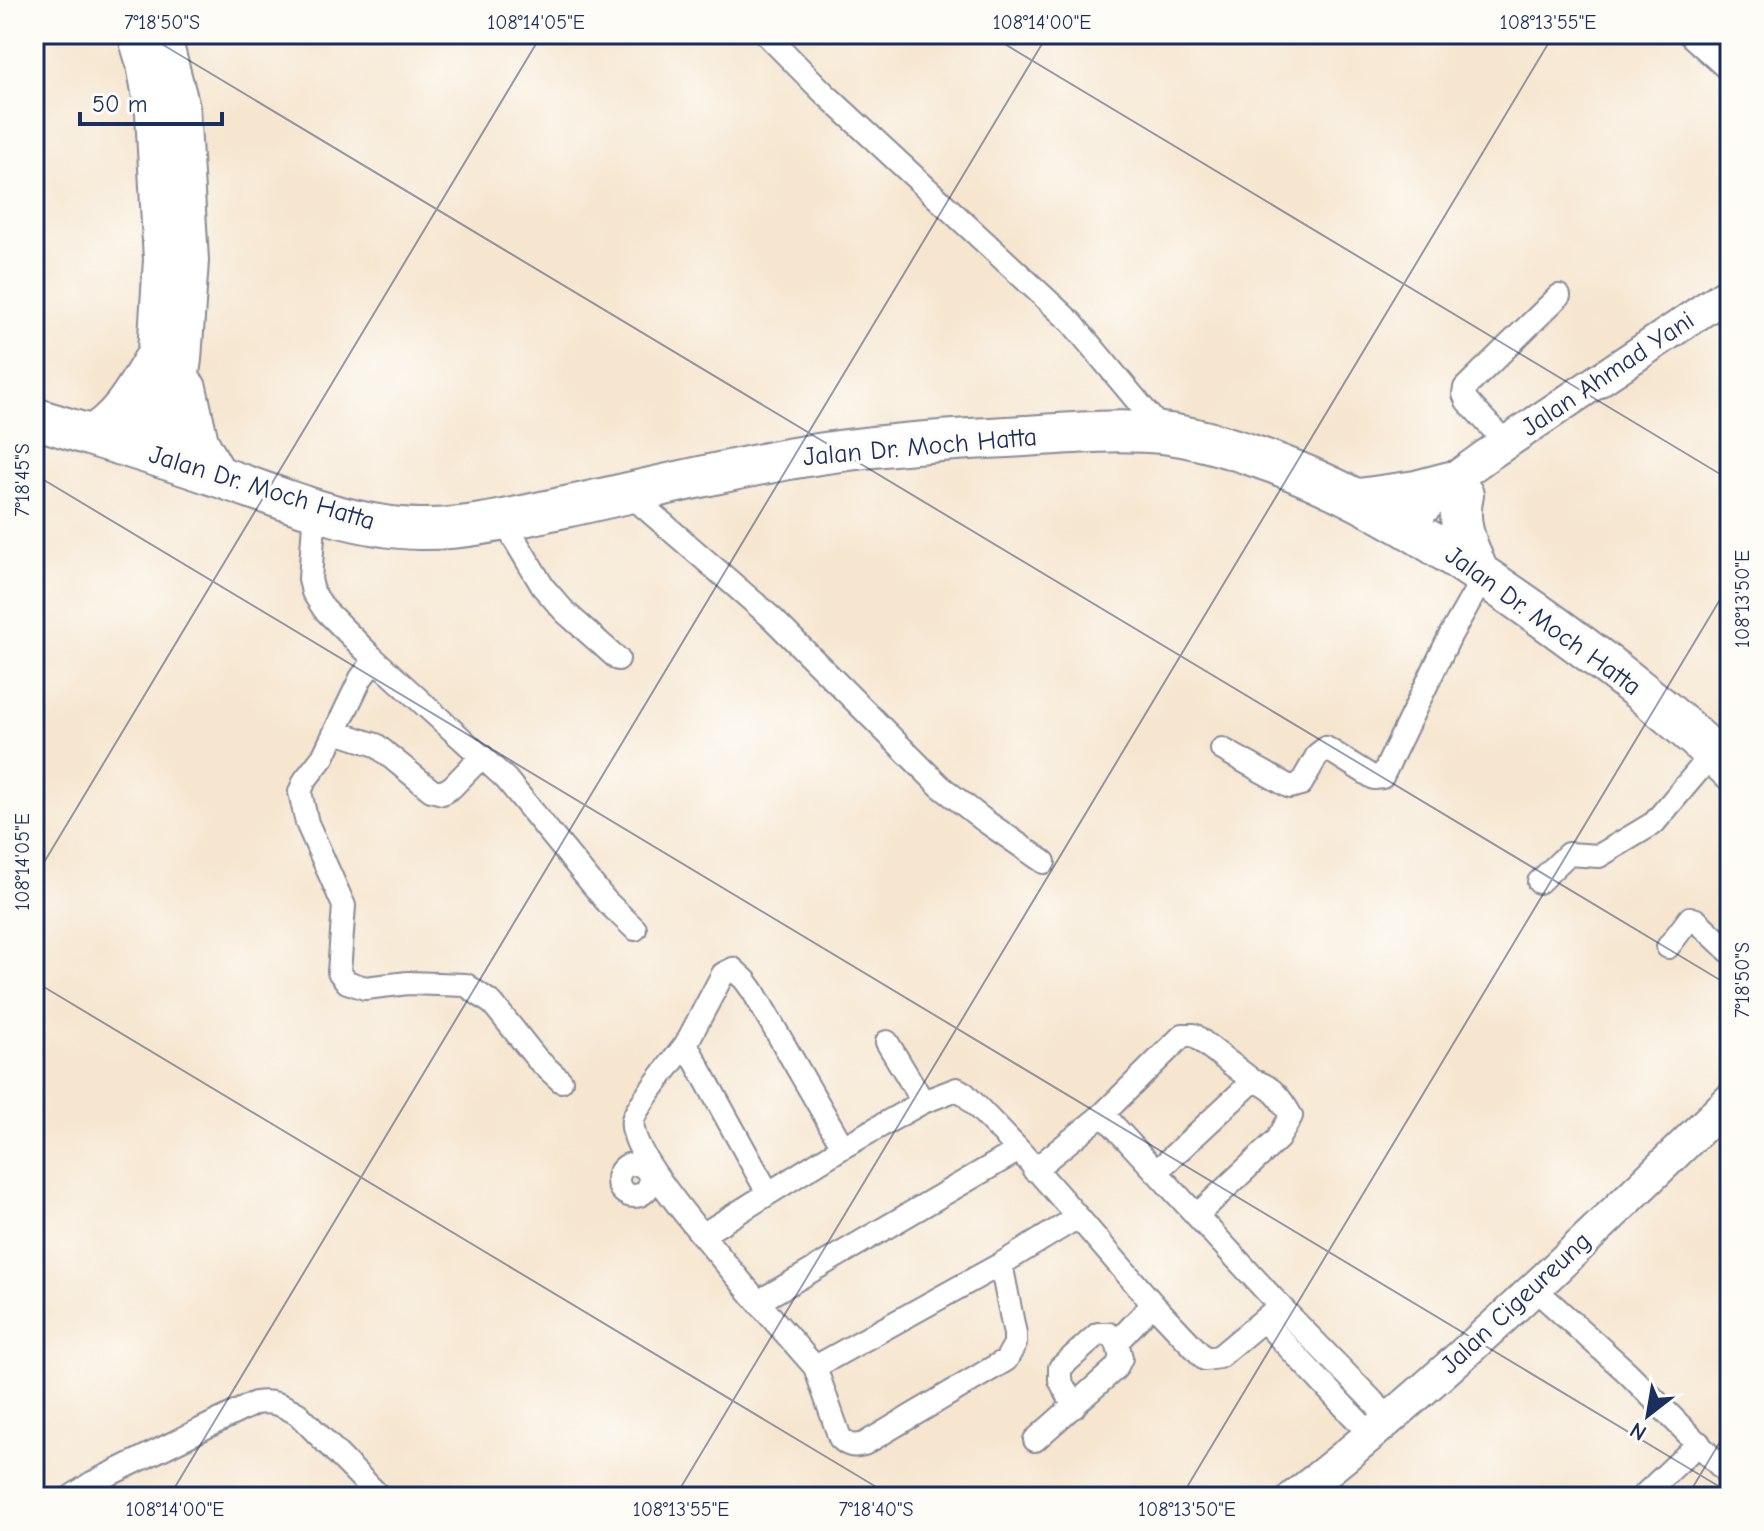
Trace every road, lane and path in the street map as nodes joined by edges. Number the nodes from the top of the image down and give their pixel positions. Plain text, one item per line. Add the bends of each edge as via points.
1 (136, 34) edge
2 (162, 34) edge
3 (766, 34) edge
4 (1689, 34) edge
5 (1730, 71) edge
6 (168, 110) junction
7 (1730, 292) edge
8 (1559, 296) dead end
9 (169, 356) junction
10 (34, 418) edge
11 (1165, 434) junction
12 (88, 435) junction
13 (1496, 449) junction
14 (156, 456) junction
15 (219, 476) junction
16 (1457, 489) junction
17 (628, 493) junction
18 (1359, 499) junction
19 (315, 509) junction
20 (503, 520) junction
21 (1417, 532) junction
22 (1481, 574) junction
23 (618, 659) dead end
24 (375, 660) junction
25 (336, 732) junction
26 (1222, 749) dead end
27 (482, 756) junction
28 (1722, 761) edge
29 (1044, 862) dead end
30 (1539, 882) dead end
31 (635, 929) dead end
32 (1668, 947) dead end
33 (1730, 952) edge
34 (887, 1042) dead end
35 (686, 1044) junction
36 (561, 1081) dead end
37 (1253, 1081) junction
38 (1730, 1100) edge
39 (923, 1102) junction
40 (1103, 1114) junction
41 (843, 1147) junction
42 (1019, 1150) junction
43 (1034, 1170) junction
44 (1156, 1172) junction
45 (768, 1193) junction
46 (1197, 1215) junction
47 (1078, 1217) junction
48 (702, 1235) junction
49 (1001, 1264) junction
50 (1535, 1289) junction
51 (758, 1302) junction
52 (1153, 1304) junction
53 (1272, 1313) junction
54 (1117, 1342) junction
55 (815, 1367) junction
56 (1074, 1407) junction
57 (1380, 1426) junction
58 (1035, 1440) dead end
59 (1699, 1443) junction
60 (1730, 1476) edge
61 (71, 1497) edge
62 (380, 1497) edge
63 (1294, 1497) edge
64 (1642, 1497) edge

1 - 6 main road
2 - 6 main road
3 - 11 street via 1072,323
4 - 5 street
6 - 9 main road via 190,261
7 - 13 street, Jalan Ahmad Yani
8 - 13 street via 1465,388 1467,401
9 - 12 main road
9 - 14 main road
9 - 15 main road via 200,442
10 - 12 highway, Jalan Dr. Moch Hatta
11 - 17 highway, Jalan Dr. Moch Hatta via 1111,432 853,449
11 - 18 highway, Jalan Dr. Moch Hatta via 1230,448
12 - 14 highway, Jalan Dr. Moch Hatta
13 - 16 street, Jalan Ahmad Yani
14 - 15 highway, Jalan Dr. Moch Hatta
15 - 19 highway, Jalan Dr. Moch Hatta
16 - 18 highway
16 - 21 street, Jalan Ahmad Yani
16 - 22 highway via 1460,524
17 - 20 highway, Jalan Dr. Moch Hatta
17 - 29 street via 772,618 940,786
18 - 21 highway, Jalan Dr. Moch Hatta
19 - 20 highway, Jalan Dr. Moch Hatta via 402,529
19 - 24 street via 313,592
20 - 23 street via 543,587
21 - 22 highway, Jalan Dr. Moch Hatta
22 - 26 street via 1382,777 1374,778 1326,748 1301,784 1290,787
22 - 28 highway, Jalan Dr. Moch Hatta via 1611,668
24 - 25 street
24 - 27 street
25 - 27 street via 376,745 431,790 442,793
25 - 36 street via 305,780 300,798 344,906 339,972 359,988 466,985 493,1004
27 - 31 street
28 - 30 street via 1654,823 1599,856 1568,854
32 - 33 street via 1690,918
34 - 39 street
35 - 41 street via 723,974 733,969 753,991
35 - 45 street
35 - 48 street via 633,1120 654,1179
37 - 40 street via 1194,1035 1183,1035
37 - 44 street
37 - 46 street via 1263,1083 1284,1103 1291,1116 1287,1127
38 - 50 street, Jalan Cigeureung
39 - 41 street
39 - 42 street via 961,1090
40 - 43 street
40 - 44 street
41 - 45 street
42 - 43 street
42 - 51 street
43 - 47 street
44 - 46 street
45 - 48 street
46 - 53 street
47 - 49 street
47 - 52 street
48 - 51 street
49 - 55 street
49 - 55 street via 1015,1334 1006,1360 864,1444 847,1445 840,1438
50 - 57 street, Jalan Cigeureung
50 - 59 street
51 - 55 street
52 - 53 street via 1205,1359 1219,1357
52 - 54 street
53 - 57 street
54 - 56 street via 1119,1364
54 - 56 street via 1109,1334 1098,1334 1060,1368 1060,1380
56 - 58 street
57 - 63 street, Jalan Cigeureung
59 - 60 street
59 - 64 street
61 - 62 street via 268,1401 298,1414

